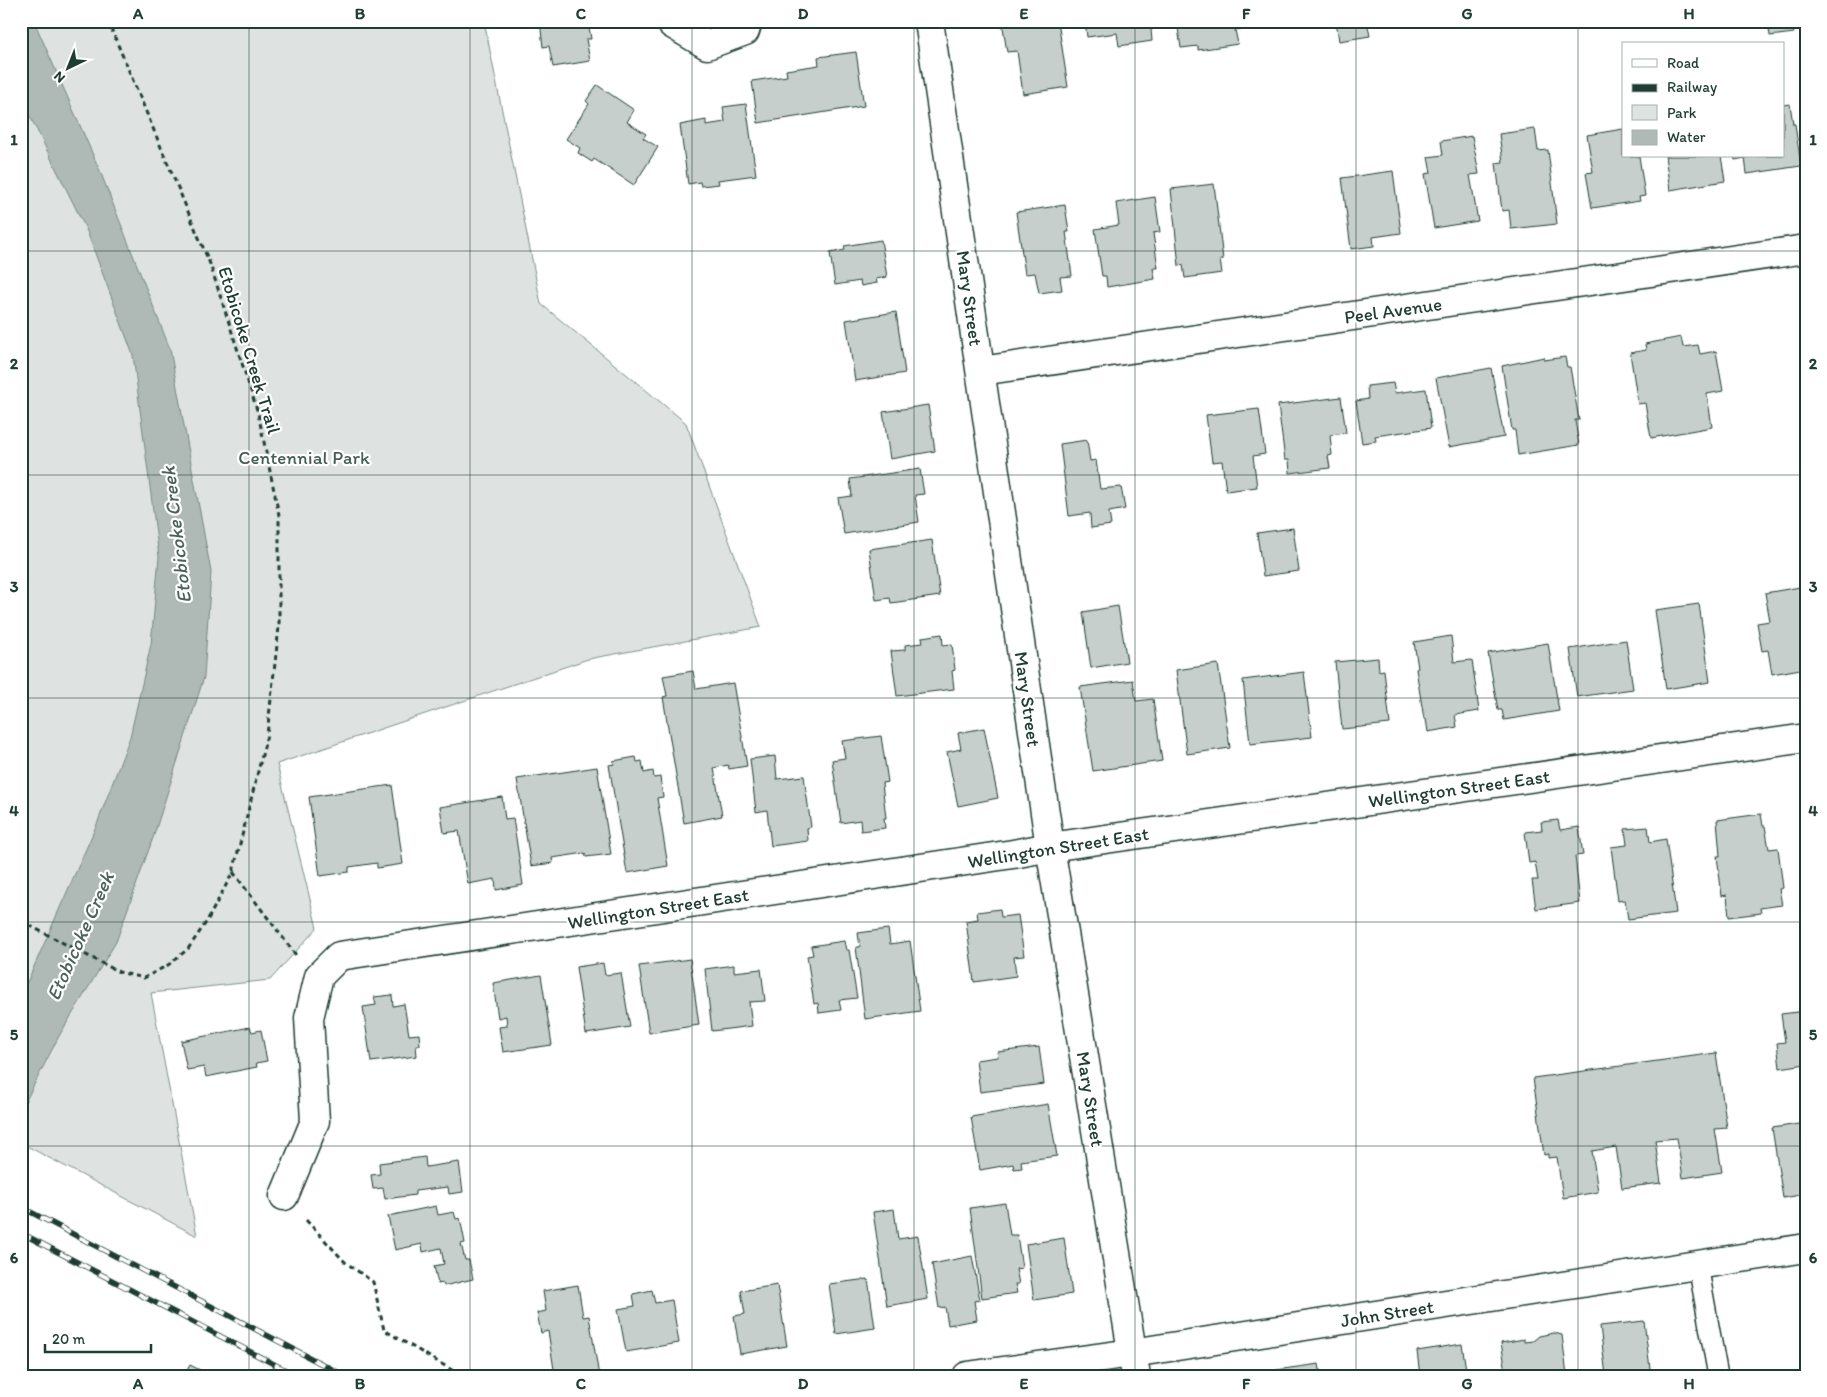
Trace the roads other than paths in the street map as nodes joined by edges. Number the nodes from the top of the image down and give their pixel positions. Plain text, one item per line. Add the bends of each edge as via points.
1 (671, 21) edge
2 (748, 21) edge
3 (929, 21) edge
4 (1806, 249) edge
5 (981, 371) junction
6 (1806, 738) edge
7 (1050, 847) junction
8 (284, 1196) road end
9 (1806, 1248) edge
10 (1698, 1265) junction
11 (1134, 1364) edge
12 (967, 1376) edge
13 (1718, 1376) edge

1 - 2 street via 707,45 745,31
3 - 5 street, Mary Street
4 - 5 street, Peel Avenue
5 - 7 street, Mary Street
6 - 7 street, Wellington Street East
7 - 8 street, Wellington Street East via 339,956 319,976 309,1018 315,1121
7 - 11 street, Mary Street
9 - 10 street, John Street
10 - 11 street, John Street
10 - 13 lane
11 - 12 street, John Street

